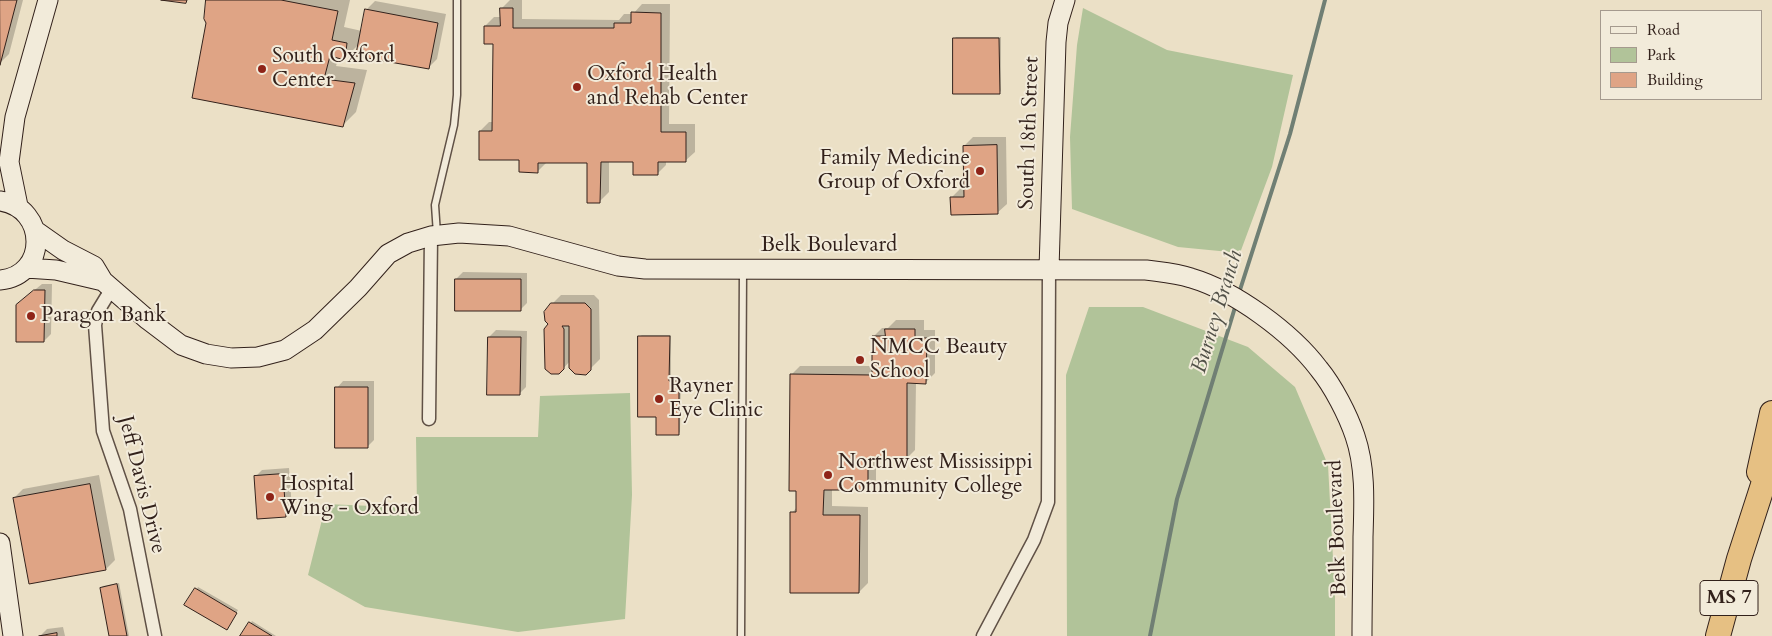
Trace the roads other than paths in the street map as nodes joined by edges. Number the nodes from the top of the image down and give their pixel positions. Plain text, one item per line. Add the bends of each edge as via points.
1 (48, 0) edge
2 (457, 0) edge
3 (1065, 0) edge
4 (4, 170) edge
5 (9, 203) edge
6 (36, 231) junction
7 (434, 235) junction
8 (26, 268) junction
9 (744, 269) junction
10 (1049, 269) junction
11 (2, 284) edge
12 (108, 284) junction
13 (1772, 413) edge
14 (430, 419) dead end
15 (1772, 457) edge
16 (0, 543) edge
17 (1739, 559) junction
18 (13, 636) edge
19 (155, 636) edge
20 (741, 636) edge
21 (983, 636) edge
22 (1362, 636) edge
23 (1718, 636) edge

1 - 4 street via 15,117
2 - 7 lane via 454,122 436,205
3 - 10 street, South 18th Street via 1056,42
4 - 5 street
5 - 6 street via 26,213
6 - 8 street via 35,251
6 - 12 street, Belk Boulevard via 94,266
7 - 9 street, Belk Boulevard via 509,236 618,266 645,269
7 - 12 street, Belk Boulevard via 408,243 388,254 315,330 285,350 258,357 206,354 181,345
7 - 14 street
8 - 11 street
8 - 12 street, Belk Boulevard via 56,270
9 - 10 street, Belk Boulevard
9 - 20 lane
10 - 21 street via 1048,502 1034,540
10 - 22 street, Belk Boulevard via 1146,270 1190,278 1238,299 1263,316 1319,369 1338,399 1355,436 1362,472
12 - 19 street, Jeff Davis Drive via 95,325 103,431 130,509
13 - 17 highway, MS 7
15 - 17 highway, MS 7
16 - 18 street
17 - 23 highway, MS 7

